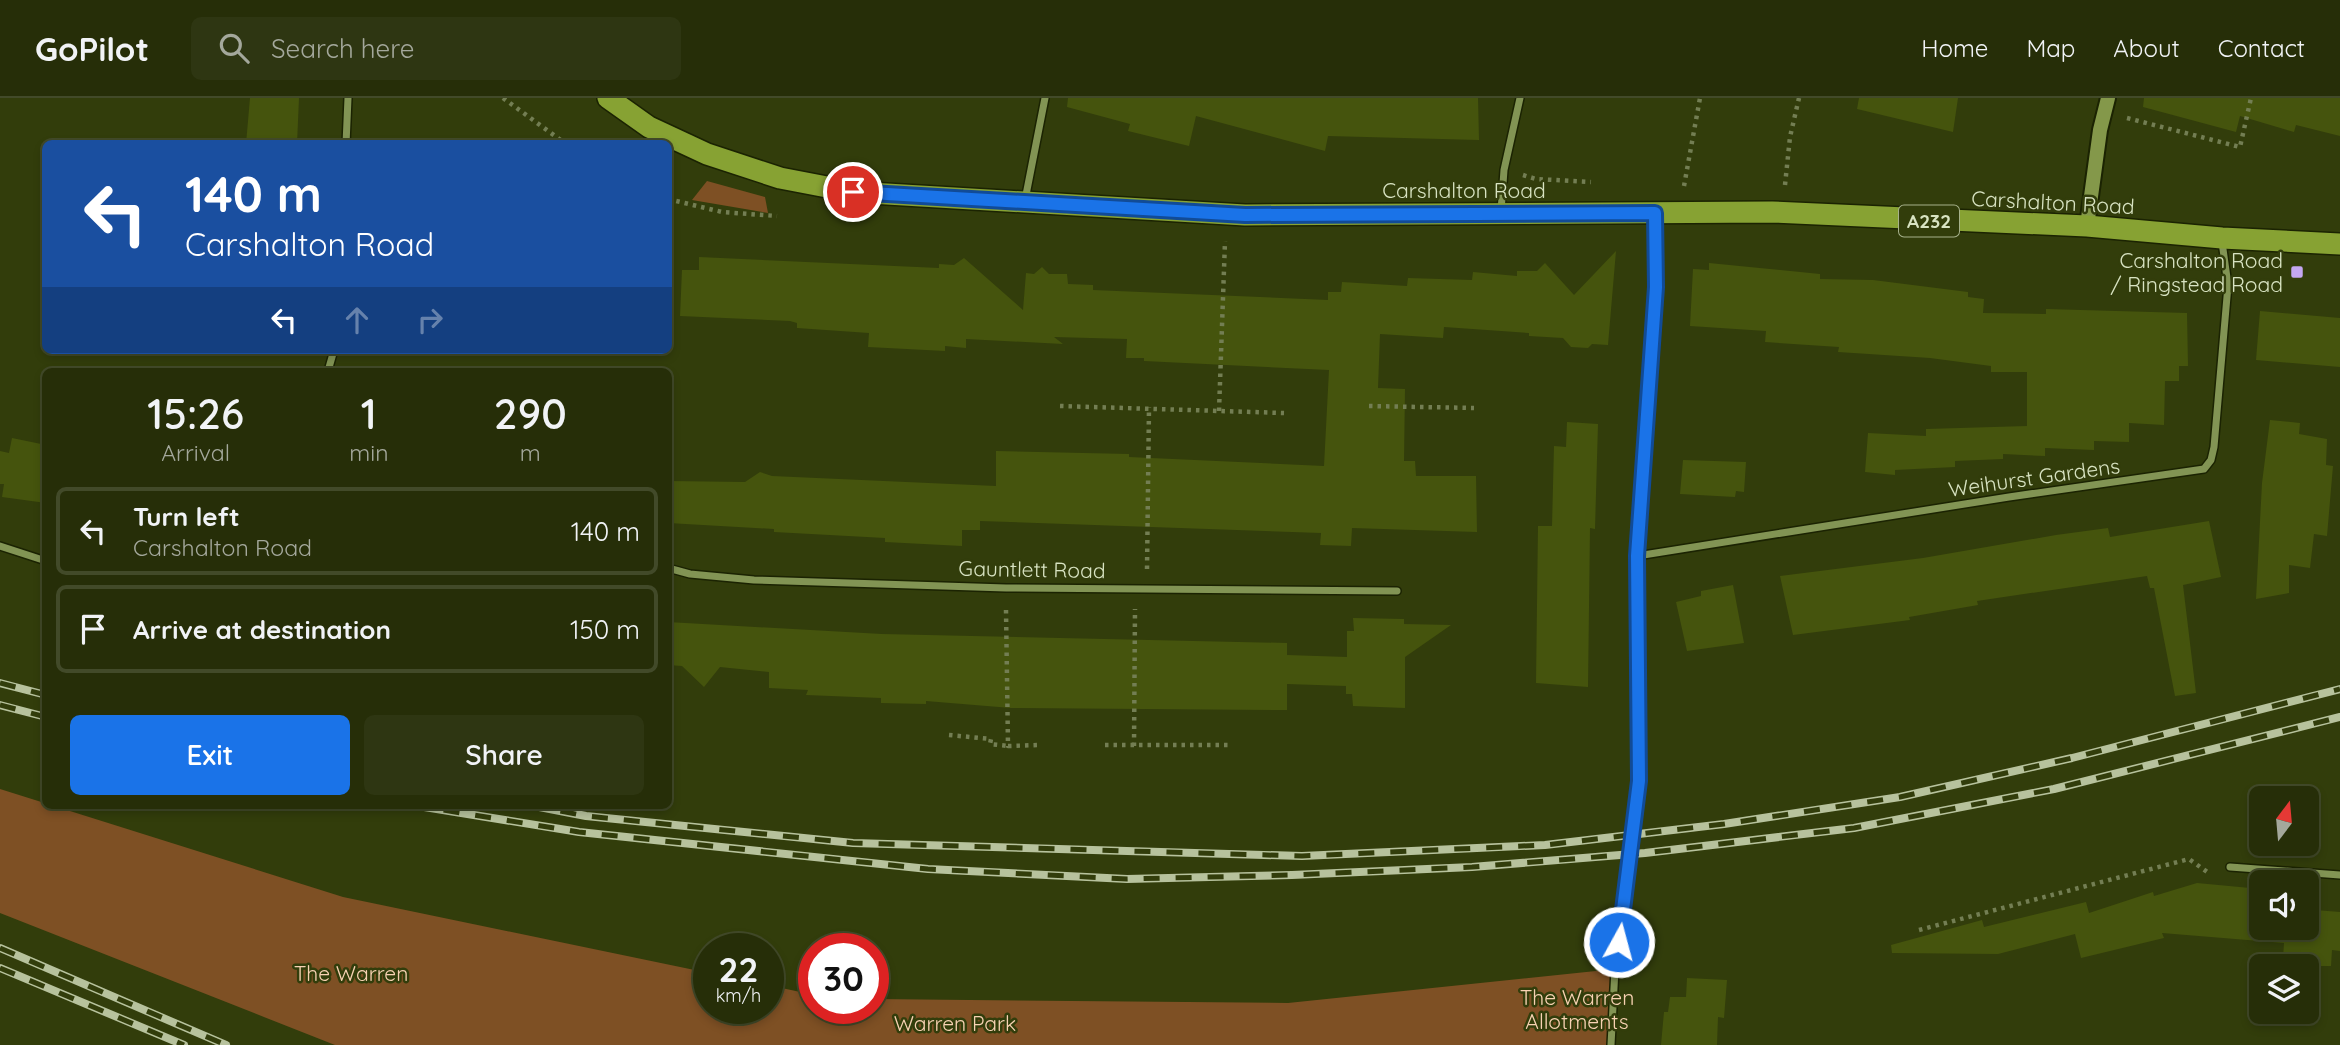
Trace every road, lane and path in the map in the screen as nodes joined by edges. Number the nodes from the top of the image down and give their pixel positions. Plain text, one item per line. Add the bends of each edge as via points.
1 (348, 98) edge
2 (503, 98) edge
3 (608, 98) edge
4 (1045, 98) edge
5 (1520, 98) edge
6 (1700, 98) edge
7 (1799, 98) edge
8 (2251, 98) edge
9 (2106, 105) edge
10 (346, 140) edge
11 (561, 140) edge
12 (1779, 185) dead end
13 (1684, 186) dead end
14 (672, 200) edge
15 (1024, 203) junction
16 (1655, 213) junction
17 (1226, 215) junction
18 (1501, 215) junction
19 (776, 216) dead end
20 (2087, 226) junction
21 (2222, 238) junction
22 (2340, 244) edge
23 (1060, 406) dead end
24 (1369, 406) dead end
25 (1149, 407) junction
26 (1474, 408) dead end
27 (1219, 411) junction
28 (1284, 413) dead end
29 (0, 546) edge
30 (1637, 556) junction
31 (42, 560) edge
32 (672, 569) edge
33 (1135, 587) junction
34 (1006, 588) junction
35 (1146, 588) junction
36 (1397, 591) dead end
37 (949, 734) dead end
38 (1040, 745) dead end
39 (1105, 745) dead end
40 (1008, 746) junction
41 (1134, 746) junction
42 (1228, 746) dead end
43 (2230, 867) joint
44 (2340, 875) edge
45 (1919, 930) dead end
46 (1611, 1045) edge

1 - 10 street
2 - 11 path
3 - 15 highway, Carshalton Road / A232 via 649,127 685,144 780,178 853,192
4 - 15 street
5 - 18 street via 1504,170
6 - 13 path
7 - 12 path via 1790,137 1787,185
8 - 9 path via 2240,147
9 - 20 street
14 - 19 path via 722,212
15 - 17 highway, Carshalton Road / A232
16 - 18 highway, Carshalton Road / A232
16 - 20 highway, Carshalton Road / A232 via 1772,212
16 - 30 street via 1656,287
17 - 18 highway, Carshalton Road / A232
17 - 27 path
20 - 21 highway, Carshalton Road / A232
21 - 22 highway, Carshalton Road / A232
21 - 30 street, Weihurst Gardens via 2228,285 2214,447 2204,470
23 - 25 path
24 - 26 path
25 - 27 path
25 - 35 path
27 - 28 path
29 - 31 street
30 - 46 street, bridge via 1639,781 1615,969
32 - 34 street, Gauntlett Road via 754,580
33 - 34 street, Gauntlett Road
33 - 35 street, Gauntlett Road
33 - 41 path
34 - 40 path
35 - 36 street, Gauntlett Road
37 - 40 path
38 - 40 path
39 - 41 path
41 - 42 path
43 - 44 street
43 - 45 path via 2230,876 2214,876 2189,859

